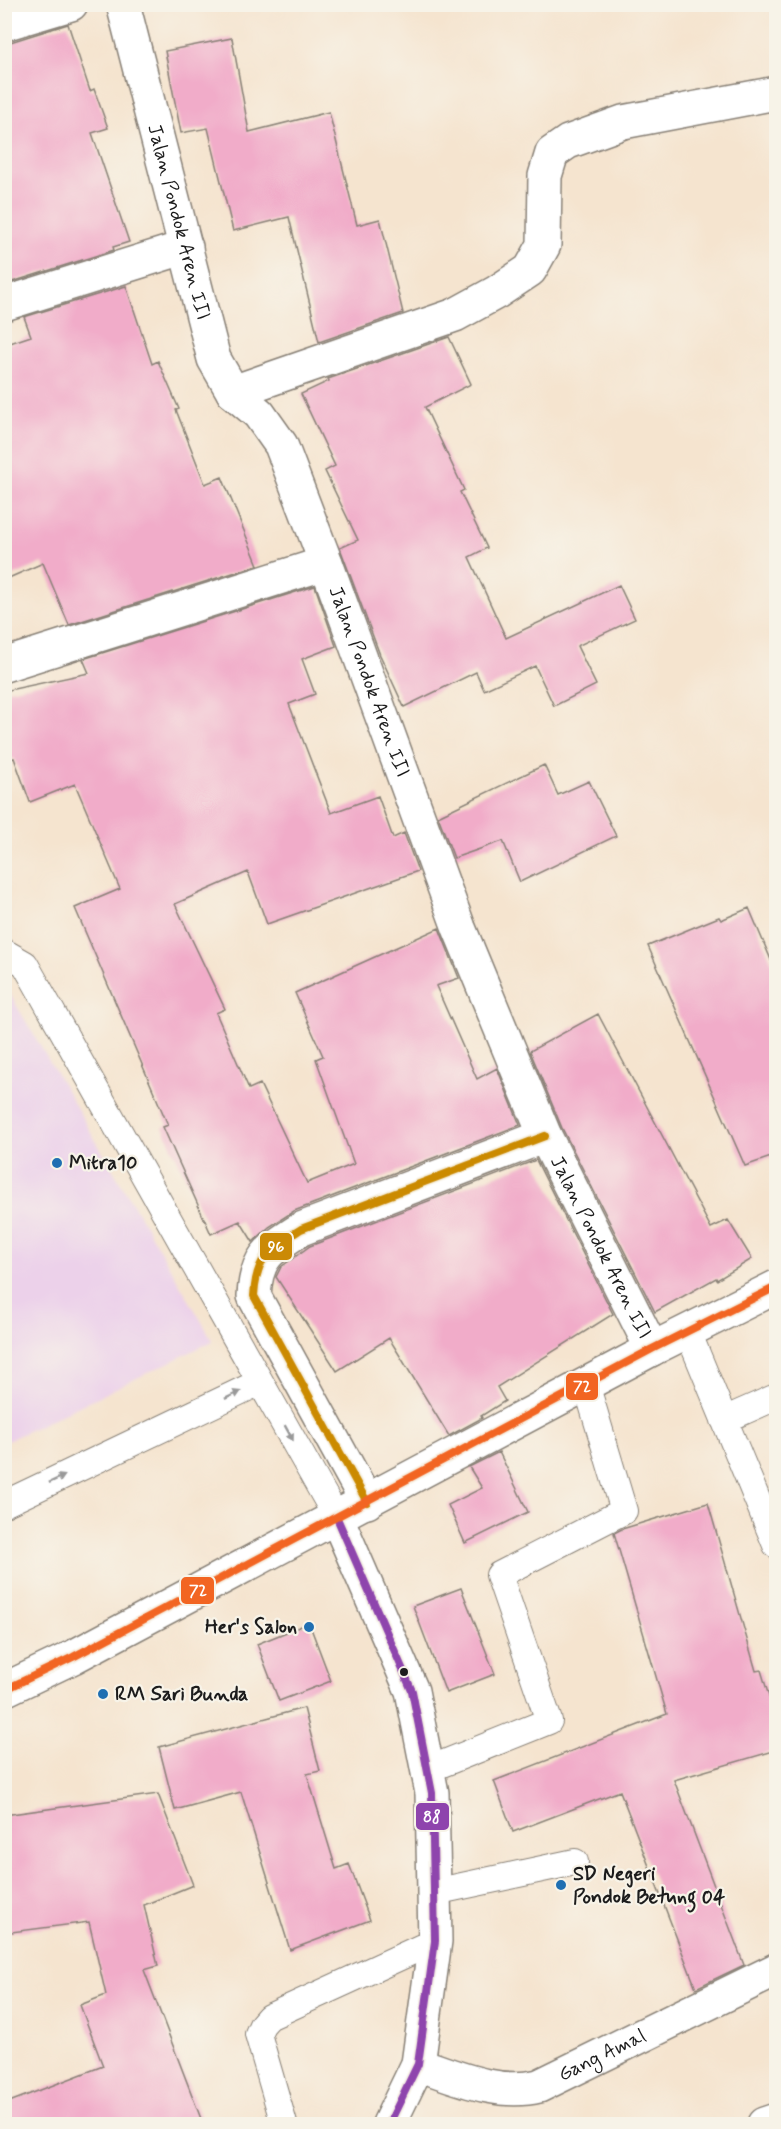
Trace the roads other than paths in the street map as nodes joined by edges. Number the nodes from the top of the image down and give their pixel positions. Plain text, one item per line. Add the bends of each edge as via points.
1 (71, 4) edge
2 (127, 5) edge
3 (4, 24) edge
4 (777, 93) edge
5 (186, 247) junction
6 (4, 304) edge
7 (233, 392) junction
8 (326, 563) junction
9 (4, 665) edge
10 (4, 952) edge
11 (545, 1136) junction
12 (777, 1287) edge
13 (688, 1332) junction
14 (652, 1349) junction
15 (260, 1382) junction
16 (586, 1384) junction
17 (777, 1397) edge
18 (724, 1420) junction
19 (367, 1502) junction
20 (4, 1504) edge
21 (337, 1518) junction
22 (777, 1545) edge
23 (4, 1690) edge
24 (427, 1770) junction
25 (575, 1862) dead end
26 (434, 1892) junction
27 (435, 1941) junction
28 (777, 1970) edge
29 (418, 2064) junction
30 (777, 2120) edge
31 (284, 2124) edge
32 (389, 2124) edge
33 (764, 2124) edge

1 - 3 street
2 - 5 street, Jalan Pondok Aren III
4 - 7 street via 623,122 568,142 552,153 545,176 544,245 530,270 455,315
5 - 6 street
5 - 7 street, Jalan Pondok Aren III via 214,359
7 - 8 street, Jalan Pondok Aren III via 259,414 281,445
8 - 9 street
8 - 11 street, Jalan Pondok Aren III via 459,928
10 - 15 lane via 25,964
11 - 14 street, Jalan Pondok Aren III
11 - 19 street via 301,1229 267,1254 257,1270 254,1296
12 - 13 street
13 - 14 street
13 - 18 lane
14 - 16 street
20 -> 15 lane
15 -> 21 lane
16 - 19 street
16 - 24 lane via 624,1511 499,1575 549,1721
17 - 18 lane
18 - 22 lane
19 - 21 street
21 - 23 street via 73,1658
21 - 24 street via 412,1692
24 - 26 street via 432,1793
25 - 26 lane
26 - 27 street
27 - 29 street
27 - 31 lane via 269,2017 262,2025 258,2034
28 - 29 street, Gang Amal via 538,2086 514,2090 479,2085
29 - 32 street
30 - 33 street

